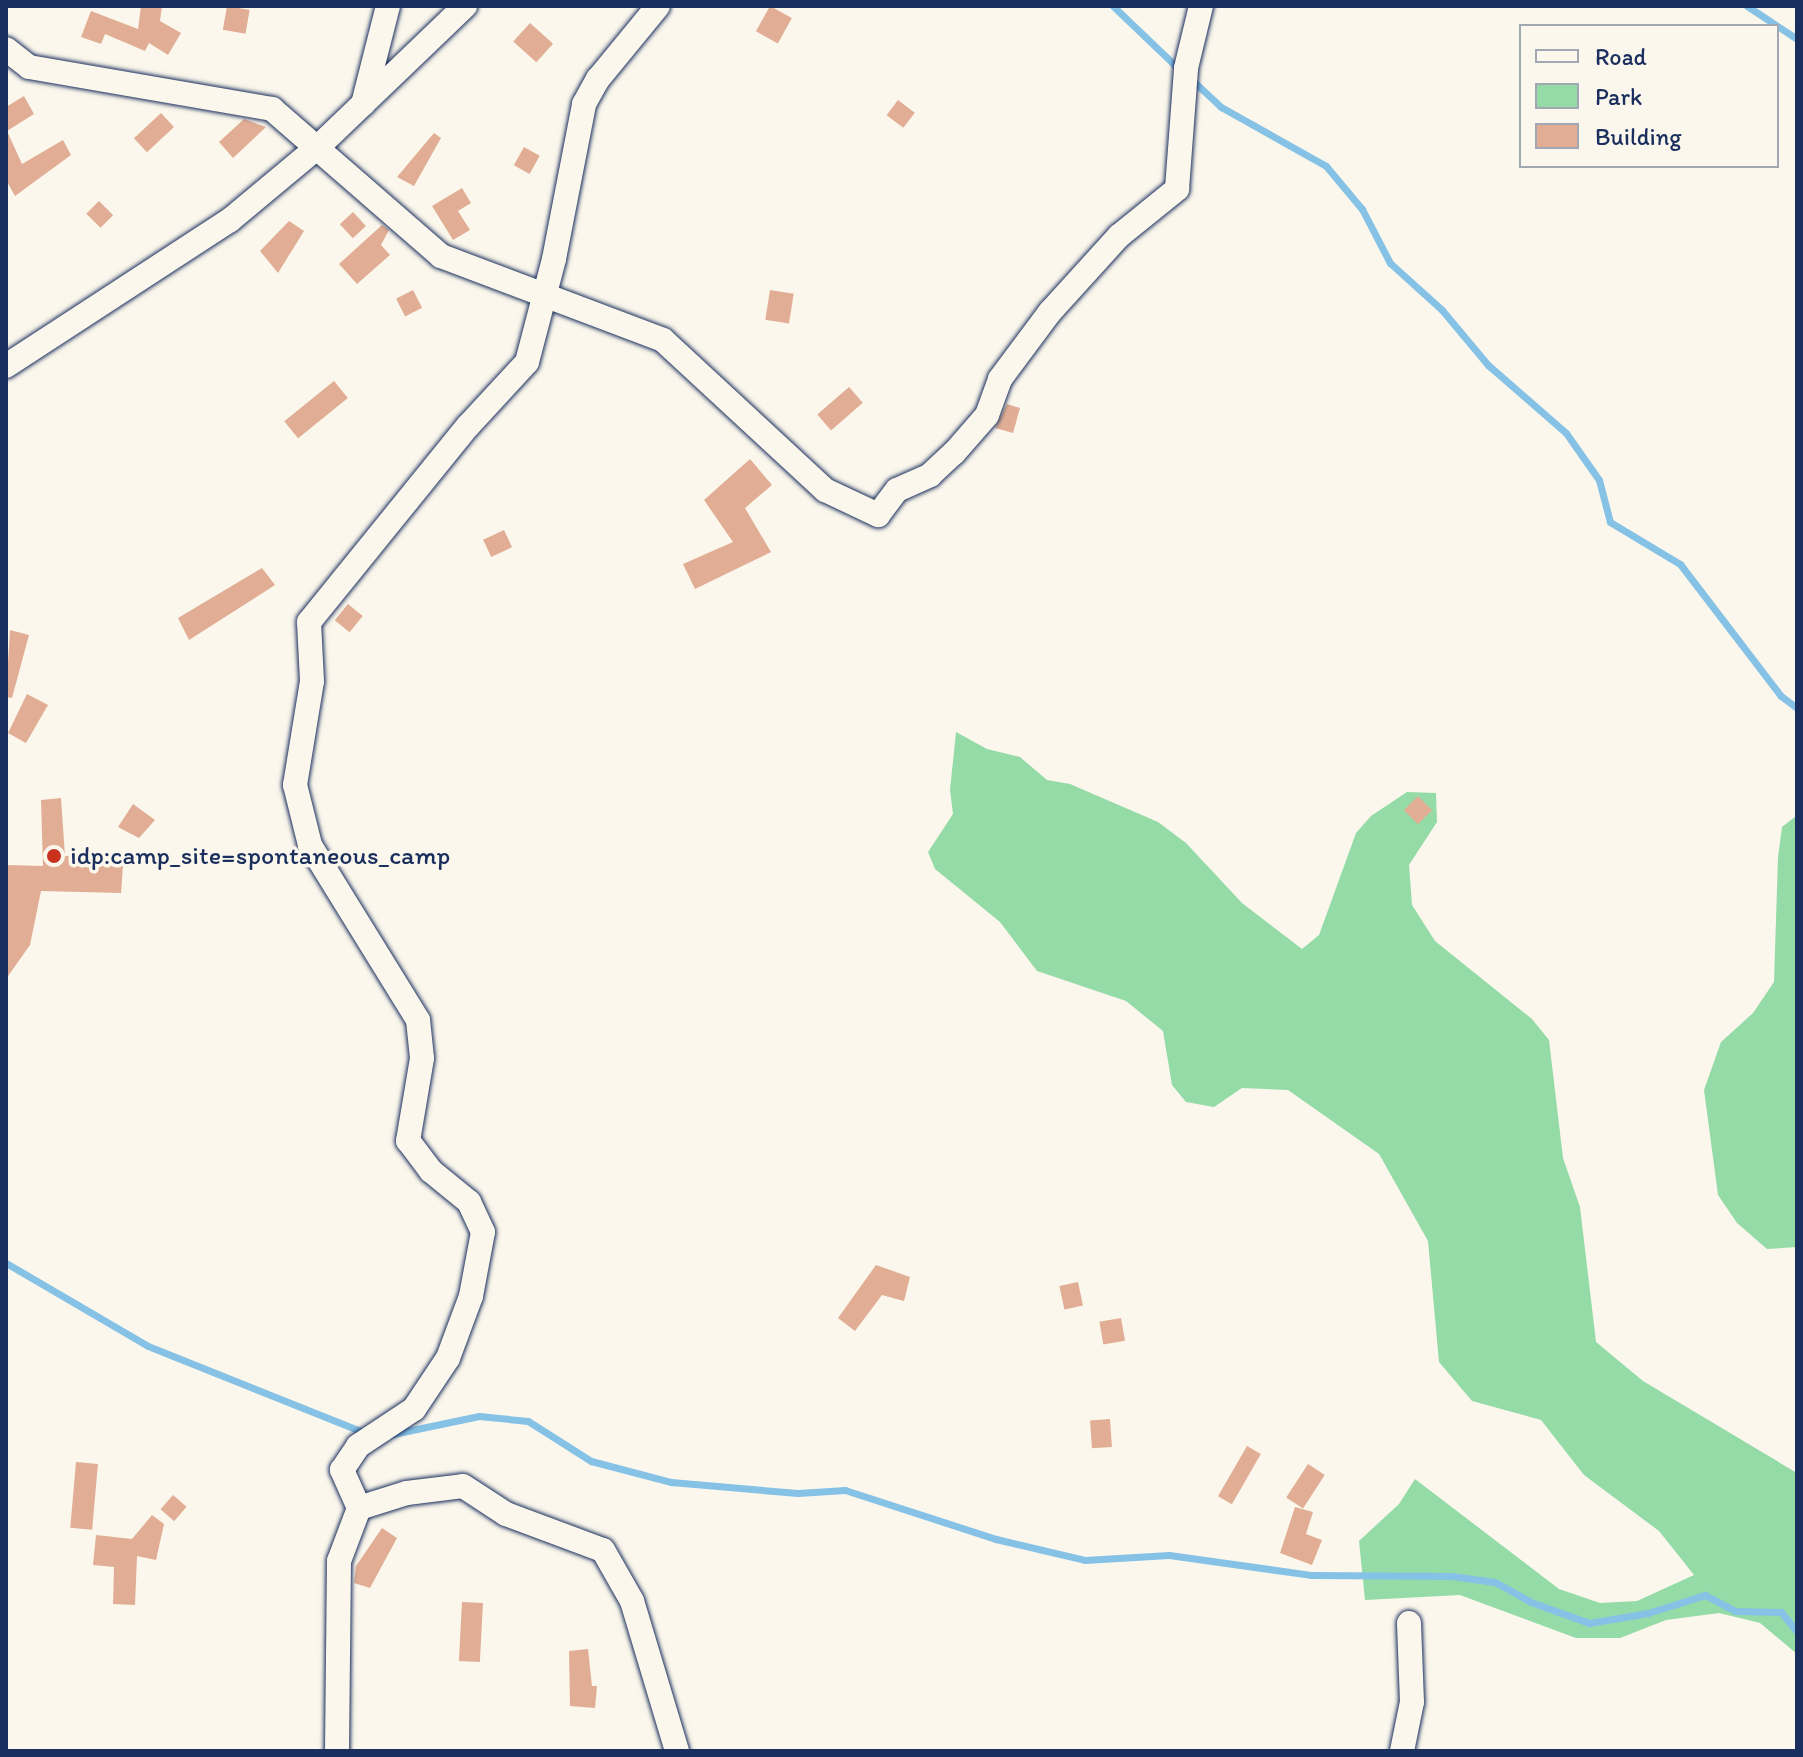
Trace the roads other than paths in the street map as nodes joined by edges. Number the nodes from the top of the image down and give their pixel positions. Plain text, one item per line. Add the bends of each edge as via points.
1 (388, 6) edge
2 (465, 6) edge
3 (658, 6) edge
4 (1201, 6) edge
5 (6, 49) edge
6 (362, 106) junction
7 (320, 145) junction
8 (544, 294) junction
9 (6, 366) edge
10 (359, 1508) junction
11 (1409, 1623) dead end
12 (337, 1751) edge
13 (677, 1751) edge
14 (1402, 1751) edge

1 - 6 street
2 - 6 street
3 - 8 street via 584,104
4 - 8 street via 1186,68 1177,189 1119,236 1050,312 1000,379 987,415 954,453 930,475 897,490 878,515 825,490 663,340
5 - 7 street via 29,67 272,109
6 - 7 street
7 - 8 street via 441,256
7 - 9 street via 230,220
8 - 10 street via 527,362 468,426 309,622 312,681 295,785 310,845 418,1020 422,1058 408,1141 431,1171 469,1202 483,1232 471,1296 448,1358 414,1409 358,1446 342,1470
10 - 12 street via 339,1561
10 - 13 street via 407,1493 463,1486 506,1514 603,1550 632,1601
11 - 14 street via 1412,1702

